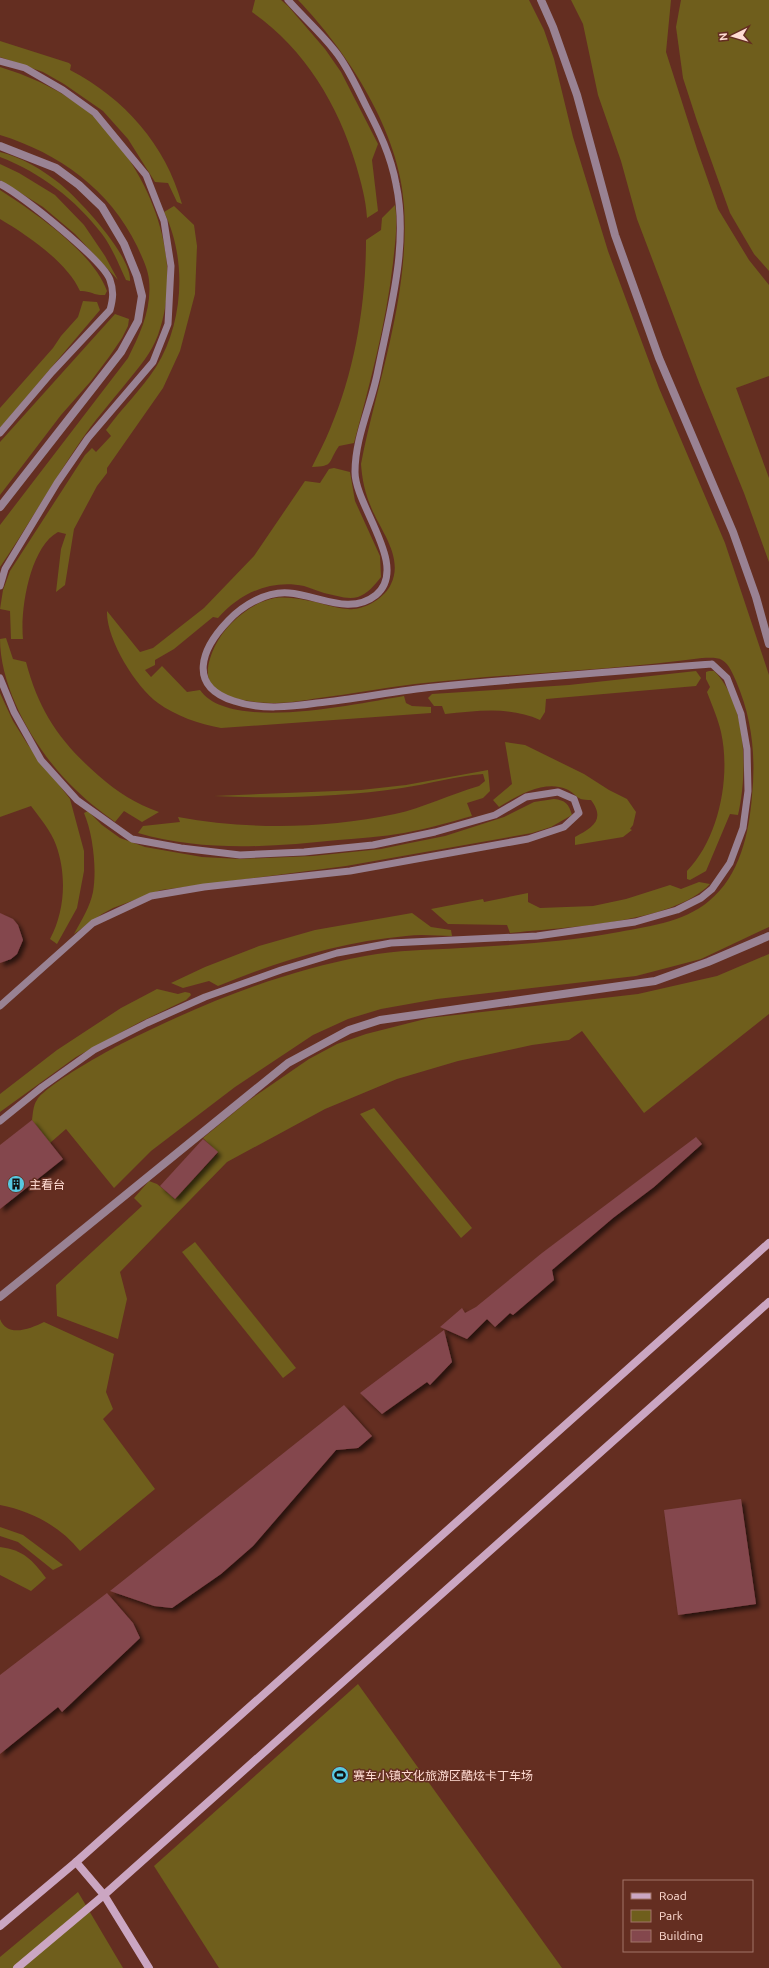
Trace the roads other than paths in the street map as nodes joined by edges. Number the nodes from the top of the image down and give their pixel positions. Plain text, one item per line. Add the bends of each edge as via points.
1 (288, 0) edge
2 (541, 0) edge
3 (0, 61) edge
4 (0, 146) edge
5 (0, 184) edge
6 (0, 433) edge
7 (0, 507) edge
8 (0, 586) edge
9 (769, 644) edge
10 (0, 678) edge
11 (769, 936) edge
12 (0, 1006) edge
13 (0, 1121) edge
14 (769, 1243) edge
15 (0, 1297) edge
16 (769, 1302) edge
17 (76, 1862) junction
18 (104, 1894) junction
19 (0, 1926) edge
20 (17, 1968) edge
21 (149, 1968) edge

1 - 13 lane via 336,52 384,141 396,184 401,226 397,272 376,385 358,445 355,474 361,498 386,556 388,578 378,594 360,603 340,604 286,592 258,598 230,619 208,644 203,669 206,684 218,695 238,703 269,707 430,688 712,664 727,678 741,714 747,749 748,784 743,828 730,863 712,889 701,898 677,910 635,922 586,930 530,936 391,943 337,953 205,997 148,1023 94,1050
2 - 9 street via 554,27 576,95 615,235 659,358 733,532 756,597
3 - 8 lane via 25,68 63,90 95,113 146,175 164,221 171,266 168,324 153,362 88,438 61,476 5,569
4 - 7 street via 56,168 102,207 124,244 138,276 142,296 138,321 121,352
5 - 6 lane via 39,211 95,260 110,279 114,296 110,310
10 - 12 lane via 14,712 41,760 77,800 132,839 240,855 304,852 373,845 435,832 495,815 526,797 558,792 574,799 579,813 564,827 528,839 350,871 151,896 93,923
11 - 15 street via 655,981 380,1020 349,1030 288,1064
14 - 17 street
16 - 18 street
17 - 18 street
17 - 19 street
18 - 20 street
18 - 21 street

